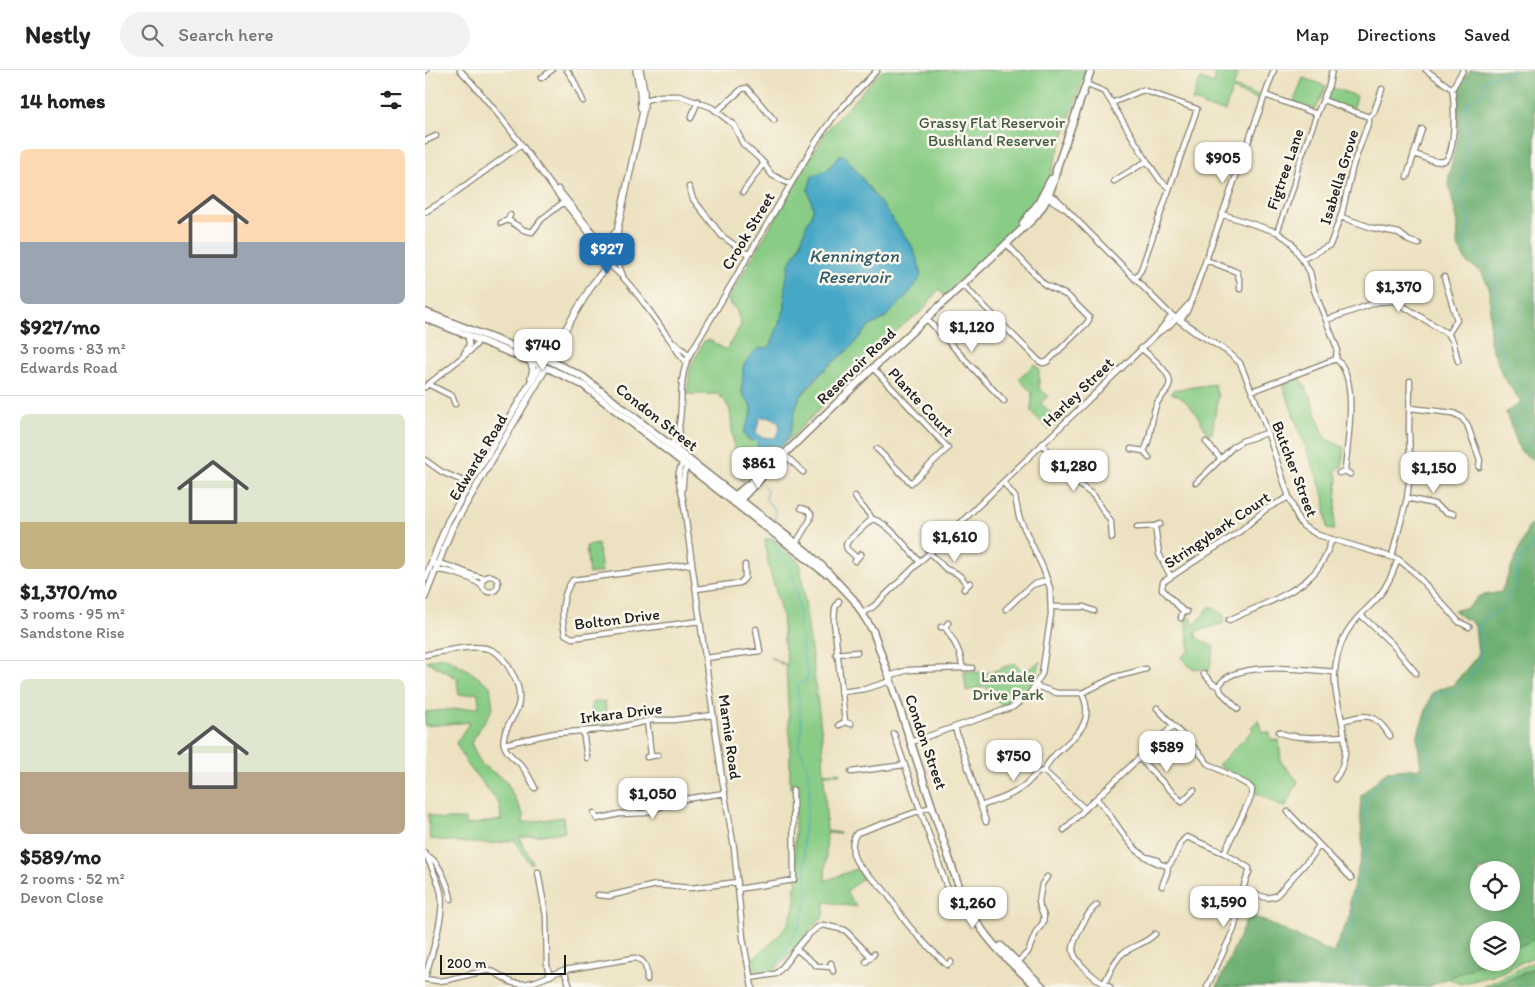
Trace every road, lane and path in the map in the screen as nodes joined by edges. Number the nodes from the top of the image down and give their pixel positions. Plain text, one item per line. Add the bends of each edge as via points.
1 (460, 70) edge
2 (552, 70) edge
3 (567, 70) edge
4 (636, 70) edge
5 (640, 70) edge
6 (877, 70) edge
7 (1091, 70) edge
8 (1274, 70) edge
9 (1332, 70) edge
10 (1425, 70) edge
11 (1463, 70) edge
12 (541, 78) dead end
13 (1086, 84) junction
14 (1452, 89) junction
15 (1382, 90) dead end
16 (1265, 95) junction
17 (645, 100) junction
18 (1323, 100) junction
19 (583, 101) dead end
20 (698, 101) junction
21 (1111, 103) junction
22 (717, 111) junction
23 (1317, 114) junction
24 (1369, 117) junction
25 (691, 118) dead end
26 (775, 121) dead end
27 (640, 128) junction
28 (1422, 129) dead end
29 (436, 136) dead end
30 (425, 141) edge
31 (521, 145) junction
32 (1414, 154) junction
33 (1147, 161) junction
34 (764, 163) junction
35 (1407, 177) dead end
36 (1114, 180) dead end
37 (549, 182) junction
38 (791, 184) junction
39 (689, 187) dead end
40 (1169, 188) junction
41 (742, 193) dead end
42 (1047, 196) junction
43 (564, 202) junction
44 (425, 212) edge
45 (1222, 214) junction
46 (510, 215) dead end
47 (1341, 217) junction
48 (508, 220) junction
49 (501, 223) dead end
50 (618, 227) junction
51 (1277, 232) junction
52 (1006, 243) junction
53 (1419, 244) dead end
54 (605, 248) junction
55 (749, 254) junction
56 (600, 256) junction
57 (616, 256) junction
58 (1303, 259) junction
59 (1206, 260) junction
60 (608, 265) junction
61 (1444, 277) dead end
62 (1135, 279) junction
63 (626, 282) junction
64 (962, 284) junction
65 (592, 285) junction
66 (1240, 289) dead end
67 (425, 312) edge
68 (425, 318) edge
69 (926, 318) junction
70 (1176, 318) junction
71 (1326, 320) junction
72 (462, 326) junction
73 (1448, 334) junction
74 (468, 336) junction
75 (670, 339) junction
76 (478, 340) junction
77 (1141, 348) junction
78 (463, 355) junction
79 (689, 356) junction
80 (547, 360) junction
81 (1336, 360) junction
82 (530, 361) junction
83 (1457, 361) dead end
84 (686, 362) junction
85 (543, 366) junction
86 (873, 368) junction
87 (1410, 381) dead end
88 (530, 383) junction
89 (427, 384) edge
90 (1252, 391) junction
91 (1003, 401) dead end
92 (455, 404) dead end
93 (1410, 408) junction
94 (1267, 433) junction
95 (1206, 442) dead end
96 (1042, 444) junction
97 (673, 447) junction
98 (877, 449) dead end
99 (1131, 449) dead end
100 (1144, 451) junction
101 (784, 454) junction
102 (1149, 458) dead end
103 (1221, 459) junction
104 (425, 460) edge
105 (686, 462) junction
106 (1479, 467) dead end
107 (1345, 471) junction
108 (803, 472) dead end
109 (1339, 473) dead end
110 (1350, 474) dead end
111 (1003, 482) junction
112 (1196, 483) dead end
113 (470, 484) junction
114 (855, 496) dead end
115 (1289, 497) junction
116 (735, 498) junction
117 (1407, 498) junction
118 (801, 508) dead end
119 (1455, 514) dead end
120 (871, 519) junction
121 (1137, 527) dead end
122 (1112, 538) dead end
123 (1332, 539) junction
124 (796, 543) junction
125 (929, 552) junction
126 (1392, 556) junction
127 (858, 558) dead end
128 (1398, 559) junction
129 (919, 560) junction
130 (438, 563) junction
131 (692, 564) junction
132 (430, 565) junction
133 (745, 565) dead end
134 (435, 571) junction
135 (1171, 576) junction
136 (485, 578) junction
137 (425, 579) edge
138 (1048, 580) junction
139 (482, 586) junction
140 (967, 586) dead end
141 (696, 590) junction
142 (845, 590) junction
143 (425, 597) edge
144 (839, 601) dead end
145 (1052, 607) junction
146 (1006, 609) dead end
147 (1094, 611) dead end
148 (863, 613) junction
149 (1361, 615) junction
150 (1181, 618) dead end
151 (700, 620) junction
152 (1229, 620) dead end
153 (944, 626) dead end
154 (1469, 627) dead end
155 (756, 629) dead end
156 (857, 652) dead end
157 (837, 654) junction
158 (425, 655) edge
159 (705, 658) junction
160 (962, 668) junction
161 (972, 668) dead end
162 (1146, 669) dead end
163 (1335, 672) junction
164 (1416, 673) dead end
165 (1204, 674) dead end
166 (890, 679) junction
167 (1036, 686) junction
168 (1219, 686) junction
169 (841, 692) junction
170 (1083, 693) junction
171 (1157, 708) dead end
172 (1238, 709) dead end
173 (713, 715) junction
174 (647, 721) junction
175 (1342, 721) junction
176 (845, 722) junction
177 (851, 724) dead end
178 (839, 725) dead end
179 (1173, 726) junction
180 (955, 728) junction
181 (583, 731) junction
182 (1279, 732) dead end
183 (894, 734) dead end
184 (1344, 736) junction
185 (1389, 736) dead end
186 (911, 742) junction
187 (504, 744) junction
188 (658, 755) dead end
189 (587, 758) dead end
190 (1140, 759) junction
191 (904, 764) junction
192 (1044, 770) junction
193 (851, 772) dead end
194 (1335, 778) dead end
195 (535, 788) dead end
196 (793, 790) dead end
197 (1194, 790) dead end
198 (725, 793) junction
199 (1097, 799) junction
200 (933, 806) junction
201 (981, 806) junction
202 (1085, 809) junction
203 (921, 811) junction
204 (594, 812) dead end
205 (1288, 812) dead end
206 (986, 822) dead end
207 (1064, 831) dead end
208 (1319, 845) junction
209 (1224, 853) junction
210 (426, 854) edge
211 (1320, 855) junction
212 (1167, 866) junction
213 (538, 872) dead end
214 (1047, 877) dead end
215 (1351, 878) dead end
216 (738, 882) junction
217 (1162, 887) dead end
218 (738, 889) junction
219 (1243, 890) junction
220 (599, 895) dead end
221 (950, 896) dead end
222 (1204, 896) dead end
223 (451, 899) dead end
224 (1097, 905) dead end
225 (969, 908) junction
226 (1239, 911) junction
227 (1155, 934) dead end
228 (796, 949) junction
229 (867, 962) dead end
230 (1018, 962) junction
231 (832, 967) dead end
232 (942, 968) dead end
233 (564, 970) junction
234 (550, 976) junction
235 (750, 978) junction
236 (425, 979) edge
237 (647, 980) dead end
238 (1104, 984) junction
239 (571, 987) edge
240 (752, 987) edge
241 (1037, 987) edge
242 (1043, 987) edge
243 (1110, 987) edge
244 (1207, 987) edge

1 - 31 street
2 - 12 street
3 - 19 street
4 - 27 street
5 - 17 street
6 - 38 street, Crook Street via 832,119
7 - 13 main road, Reservoir Road
8 - 16 street, Harley Street
9 - 18 street, Figtree Lane
10 - 14 street
11 - 14 street
13 - 21 street via 1104,91
13 - 42 main road, Reservoir Road
14 - 32 street via 1453,136 1449,156 1443,162
15 - 24 street, Isabella Grove
16 - 23 street, Figtree Lane
16 - 45 street, Harley Street
17 - 20 street via 669,95
17 - 27 street
18 - 23 street, Figtree Lane
18 - 24 street, Isabella Grove
20 - 22 street
20 - 25 street
21 - 33 street
21 - 40 street via 1143,90 1196,108
22 - 26 street via 749,86
22 - 34 street via 734,126 743,144
23 - 51 street, Figtree Lane
24 - 47 street, Isabella Grove
27 - 50 street
28 - 32 street
29 - 30 street
31 - 37 street
31 - 44 street
32 - 35 street
33 - 36 street
33 - 40 street
34 - 38 street via 774,176
34 - 41 street
37 - 43 street
37 - 54 street
38 - 55 street, Crook Street
39 - 55 street via 693,199 722,236
40 - 62 street
42 - 52 main road, Reservoir Road
42 - 62 street, Butcher Street via 1059,201
43 - 48 street via 542,219 532,232
43 - 56 street via 592,239
45 - 51 street
45 - 59 street, Harley Street
46 - 48 street
47 - 53 street via 1399,233
47 - 58 street, Isabella Grove via 1330,245
48 - 49 street
50 - 54 street
50 - 57 street
51 - 58 street via 1291,242
52 - 64 main road, Reservoir Road
52 - 64 street via 1044,284 1068,296 1089,317 1086,324 1047,362 1039,361
54 - 56 street
54 - 57 street
55 - 79 street, Crook Street
56 - 60 street
56 - 65 street, Edwards Road
57 - 60 street
57 - 63 street
58 - 71 street
59 - 66 street via 1237,272
59 - 70 street, Harley Street via 1187,311
60 - 63 street
60 - 65 street, Edwards Road
61 - 73 street via 1457,320
62 - 70 street, Butcher Street
63 - 75 street
64 - 69 main road, Reservoir Road
65 - 80 street, Edwards Road
67 - 72 main road, Condon Street
68 - 74 main road, Condon Street
69 - 86 main road, Reservoir Road
69 - 91 street
70 - 77 street, Harley Street
70 - 90 street, Butcher Street via 1238,361
71 - 73 street via 1377,302 1395,301
71 - 81 street via 1337,348
72 - 76 main road
72 - 80 main road, Condon Street
73 - 83 street via 1453,341
74 - 76 main road, Condon Street
74 - 78 street via 469,345
75 - 79 street
75 - 84 street
76 - 78 street
76 - 82 main road, Condon Street
77 - 96 street, Harley Street
77 - 100 street via 1166,373 1169,383 1157,404
78 - 89 street
79 - 84 street, Crook Street
80 - 85 main road, Edwards Road
80 - 97 main road, Condon Street via 583,377
81 - 90 street
81 - 107 street via 1344,367 1351,393
82 - 85 main road, Condon Street
82 - 88 street via 533,372
84 - 97 street, Crook Street
85 - 88 street, Edwards Road
85 - 105 main road, Condon Street via 587,388
85 - 130 street, Edwards Road via 452,528
86 - 98 street, Plante Court via 948,448 911,483
86 - 101 main road, Reservoir Road
87 - 93 street
88 - 113 street, Edwards Road
89 - 92 street via 453,397
90 - 94 street, Butcher Street
93 - 106 street via 1453,413 1461,417 1467,424 1480,460
93 - 117 street
94 - 103 street via 1242,441
94 - 115 street, Butcher Street
95 - 103 street
96 - 111 street, Harley Street
96 - 122 street via 1067,475 1094,496 1111,522
97 - 105 main road, Condon Street
99 - 100 street
100 - 102 street
101 - 108 street
101 - 116 main road, Reservoir Road
103 - 112 street
104 - 113 street via 442,472
105 - 116 main road, Condon Street
105 - 131 street, Marnie Road via 678,476
107 - 109 street
107 - 110 street
111 - 125 street, Harley Street
111 - 138 street via 1015,497 1019,517
113 - 132 street, Edwards Road via 446,525
114 - 120 street
115 - 123 street, Butcher Street via 1303,526
115 - 135 street, Stringybark Court via 1265,508 1239,532
116 - 124 main road, Condon Street
116 - 142 main road, Condon Street
117 - 119 street via 1434,504
117 - 126 street
118 - 124 street via 811,514
120 - 127 street via 846,545
120 - 129 street via 892,532
121 - 135 street via 1158,525 1159,554
123 - 126 street, Butcher Street
123 - 152 street via 1320,566 1307,581
124 - 142 main road, Condon Street
125 - 129 street, Harley Street
125 - 140 street
126 - 128 street, Butcher Street
128 - 149 street via 1380,596
128 - 154 street, Butcher Street via 1459,622
129 - 148 street, Harley Street
130 - 132 street
130 - 134 street, Edwards Road
130 - 136 street
131 - 141 street, Marnie Road
131 - 151 street, Bolton Drive via 573,580 562,607 563,623 565,634 572,638
132 - 137 street, Edwards Road
133 - 141 street via 743,582
134 - 139 street via 444,570
134 - 143 street, Edwards Road
135 - 150 street, Stringybark Court via 1161,585 1185,612
136 - 139 street
136 - 139 street via 495,578 497,587 490,592
138 - 145 street
138 - 146 street via 1032,585
141 - 151 street, Marnie Road
142 - 148 main road, Condon Street
144 - 157 street via 834,614
145 - 147 street via 1084,607
145 - 167 street via 1044,668
148 - 166 main road, Condon Street
149 - 163 street via 1348,630
149 - 164 street via 1392,644
151 - 159 street, Marnie Road
153 - 160 street via 960,652
155 - 159 street via 760,651
156 - 157 street
157 - 169 street
158 - 187 street via 478,646 491,649 502,657 515,678 519,694
159 - 173 street, Marnie Road
160 - 161 street
160 - 166 street via 908,670
162 - 170 street via 1115,677
163 - 168 street via 1252,668 1231,676
163 - 175 street via 1336,699
165 - 168 street
166 - 169 street via 865,689
166 - 186 main road, Condon Street
167 - 170 street via 1057,693
167 - 180 street via 1013,707
168 - 172 street
169 - 176 street
170 - 192 street via 1087,708 1083,724
171 - 179 street
173 - 174 street, Irkara Drive
173 - 198 street, Marnie Road
174 - 181 street, Irkara Drive via 618,729
174 - 188 street via 649,756
175 - 184 street
175 - 185 street via 1365,715 1375,718
176 - 177 street
176 - 178 street
179 - 190 street
179 - 209 street via 1207,763 1248,785 1252,791
180 - 186 street
180 - 201 street
181 - 187 street, Irkara Drive via 555,733
181 - 189 street
182 - 184 street via 1315,738
183 - 191 street, Condon Street
184 - 194 street via 1343,766
186 - 200 main road, Condon Street
187 - 195 street via 507,752 524,768
190 - 197 street via 1181,802
190 - 199 street
191 - 193 street
191 - 203 street, Condon Street
192 - 201 street via 1010,796
192 - 202 street
196 - 218 street via 794,880
198 - 204 street via 678,800 641,813 597,819
198 - 216 street, Marnie Road
199 - 202 street
199 - 212 street via 1133,848
200 - 203 street
200 - 225 main road, Condon Street
201 - 206 street
202 - 207 street
203 - 221 street, Condon Street
203 - 232 street via 853,834 853,852 856,861 882,887 906,922 949,964
205 - 208 street
208 - 211 street
208 - 211 street
209 - 212 street via 1187,837
209 - 219 street via 1249,868
210 - 223 street via 434,859
210 - 236 street via 442,900
211 - 215 street
211 - 219 street via 1276,896 1267,898
212 - 217 street
213 - 234 street
214 - 230 street via 1039,903 1043,923 1028,952
216 - 218 street, Marnie Road
216 - 220 street via 691,888 656,885 609,896
218 - 235 street, Marnie Road
219 - 226 street
222 - 226 street
224 - 238 street via 1087,915 1073,944 1073,951 1076,958
225 - 230 main road, Condon Street
225 - 241 main road, Condon Street via 995,945
226 - 244 street
227 - 238 street via 1145,943 1121,954
228 - 229 street via 818,927 827,925 848,932 873,956
228 - 231 street via 817,966
228 - 235 street via 776,974
230 - 242 main road, Condon Street
233 - 234 street
233 - 237 street via 637,958 645,965
233 - 239 street
234 - 236 street via 527,986 488,970 447,980
235 - 240 street, Marnie Road
238 - 243 street

